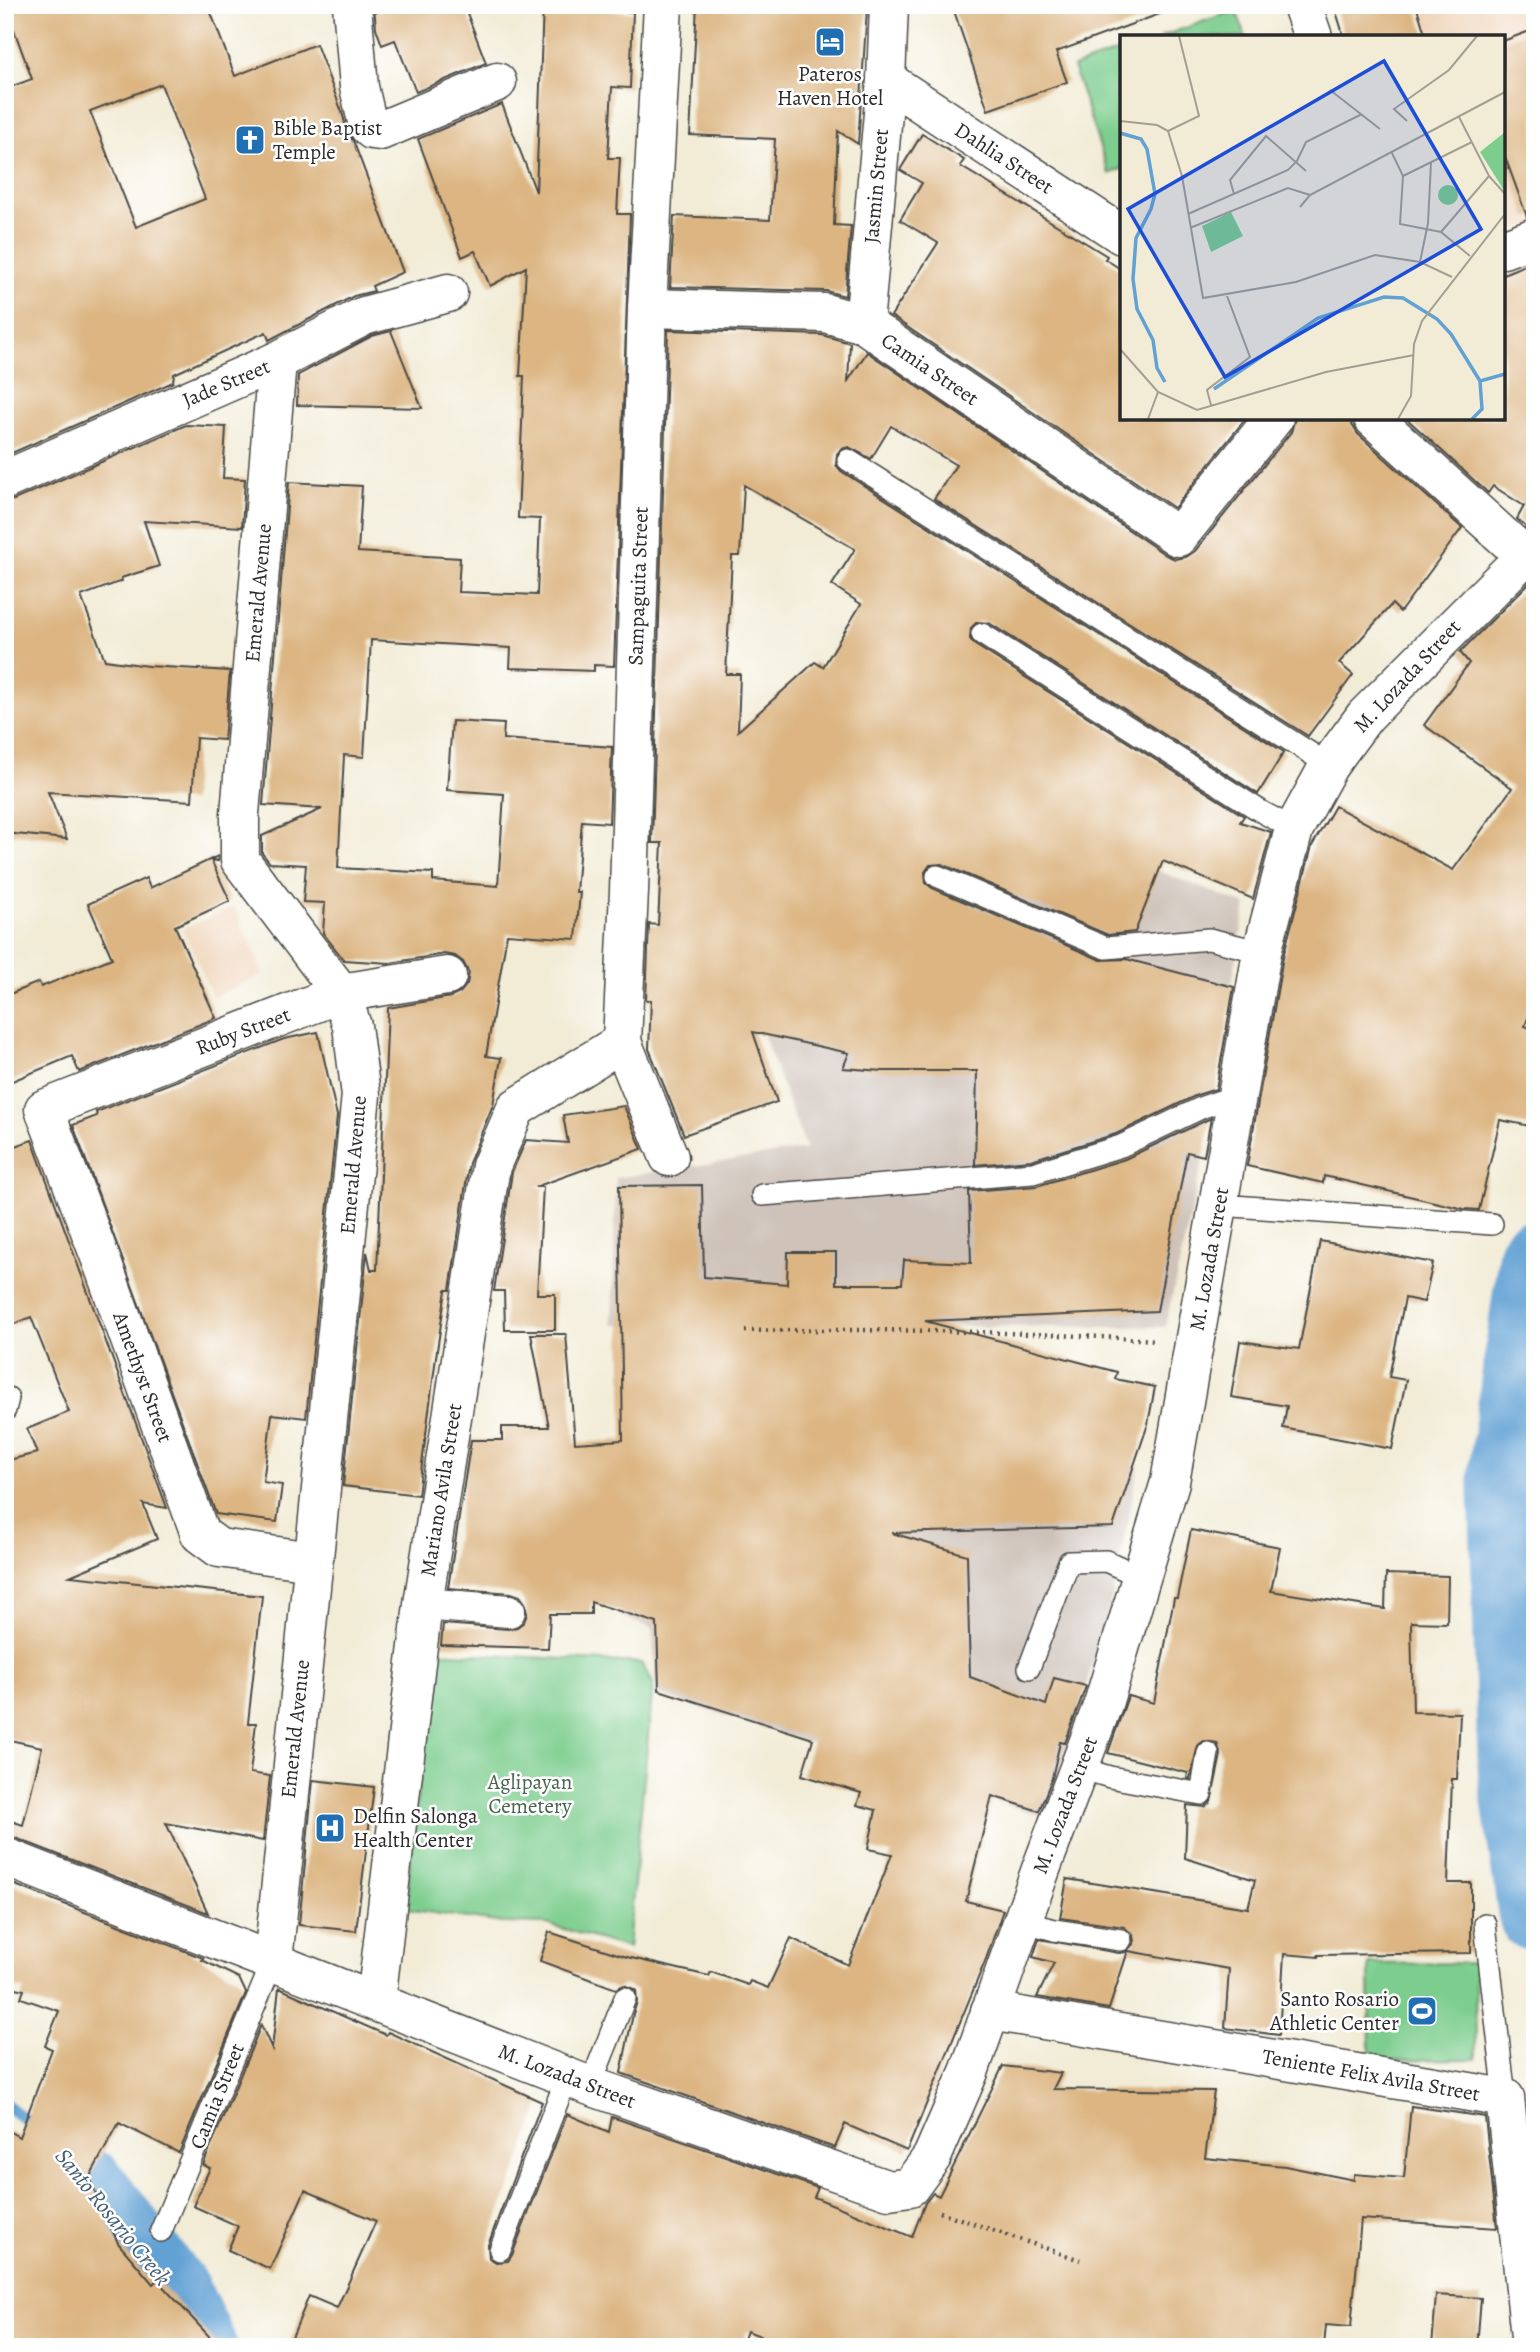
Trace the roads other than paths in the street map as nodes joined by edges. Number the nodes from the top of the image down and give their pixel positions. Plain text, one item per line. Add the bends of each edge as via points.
1 (352, 5) edge
2 (663, 5) edge
3 (889, 5) edge
4 (1302, 5) edge
5 (1312, 35) edge
6 (886, 80) junction
7 (497, 82) dead end
8 (1120, 234) edge
9 (1535, 237) edge
10 (1505, 248) edge
11 (448, 293) dead end
12 (647, 309) junction
13 (864, 324) junction
14 (277, 361) junction
15 (1272, 420) edge
16 (1375, 420) edge
17 (848, 460) dead end
18 (5, 480) edge
19 (1529, 551) edge
20 (982, 634) dead end
21 (1329, 765) junction
22 (1294, 829) junction
23 (937, 876) dead end
24 (1262, 952) junction
25 (447, 976) dead end
26 (341, 993) junction
27 (621, 1042) junction
28 (1236, 1096) junction
29 (44, 1109) joint
30 (670, 1157) dead end
31 (762, 1195) dead end
32 (1219, 1205) junction
33 (1492, 1224) dead end
34 (313, 1561) junction
35 (1141, 1577) junction
36 (423, 1604) junction
37 (509, 1611) dead end
38 (1030, 1668) dead end
39 (1208, 1754) dead end
40 (1079, 1768) junction
41 (5, 1857) edge
42 (1022, 1921) junction
43 (1485, 1924) dead end
44 (1121, 1940) dead end
45 (272, 1961) junction
46 (625, 1998) dead end
47 (376, 2001) junction
48 (990, 2011) junction
49 (579, 2082) junction
50 (1505, 2098) junction
51 (161, 2231) dead end
52 (500, 2250) dead end
53 (1531, 2347) edge

1 - 7 street via 359,87 372,130 380,131
2 - 12 street, Sampaguita Street
3 - 6 street, Jasmin Street
4 - 5 street
6 - 8 street, Dahlia Street
6 - 13 street, Jasmin Street
9 - 10 street
11 - 14 street, Jade Street via 364,316
12 - 13 street, Camia Street via 825,313
12 - 27 street, Sampaguita Street
13 - 15 street, Camia Street via 1178,537
14 - 18 street, Jade Street
14 - 26 street, Emerald Avenue via 240,860
16 - 19 street
17 - 21 lane
19 - 21 street, M. Lozada Street via 1365,716
20 - 22 lane
21 - 22 street, M. Lozada Street
22 - 24 street, M. Lozada Street
23 - 24 lane via 1106,948 1209,939
24 - 28 street, M. Lozada Street
25 - 26 street, Ruby Street
26 - 29 street, Ruby Street
26 - 34 street, Emerald Avenue via 352,1026 361,1095
27 - 30 street, Sampaguita Street
27 - 36 street, Mariano Avila Street via 516,1108 491,1166
28 - 31 lane via 1121,1146 1032,1173
28 - 32 street, M. Lozada Street
29 - 34 street, Amethyst Street via 200,1534 219,1548
32 - 33 lane
32 - 35 street, M. Lozada Street via 1170,1482
34 - 45 street, Emerald Avenue
35 - 38 lane via 1106,1561 1069,1562
35 - 40 street, M. Lozada Street
36 - 37 street
36 - 47 street, Mariano Avila Street
39 - 40 lane via 1201,1794
40 - 42 street, M. Lozada Street
41 - 45 street, M. Lozada Street
42 - 44 lane
42 - 48 street, M. Lozada Street
43 - 50 lane
45 - 47 street, M. Lozada Street
45 - 51 lane, Camia Street
46 - 49 lane
47 - 49 street, M. Lozada Street
48 - 49 street, M. Lozada Street via 932,2157 910,2187 889,2190
48 - 50 street, Teniente Felix Avila Street
49 - 52 lane
50 - 53 street, Teniente Felix Avila Street

